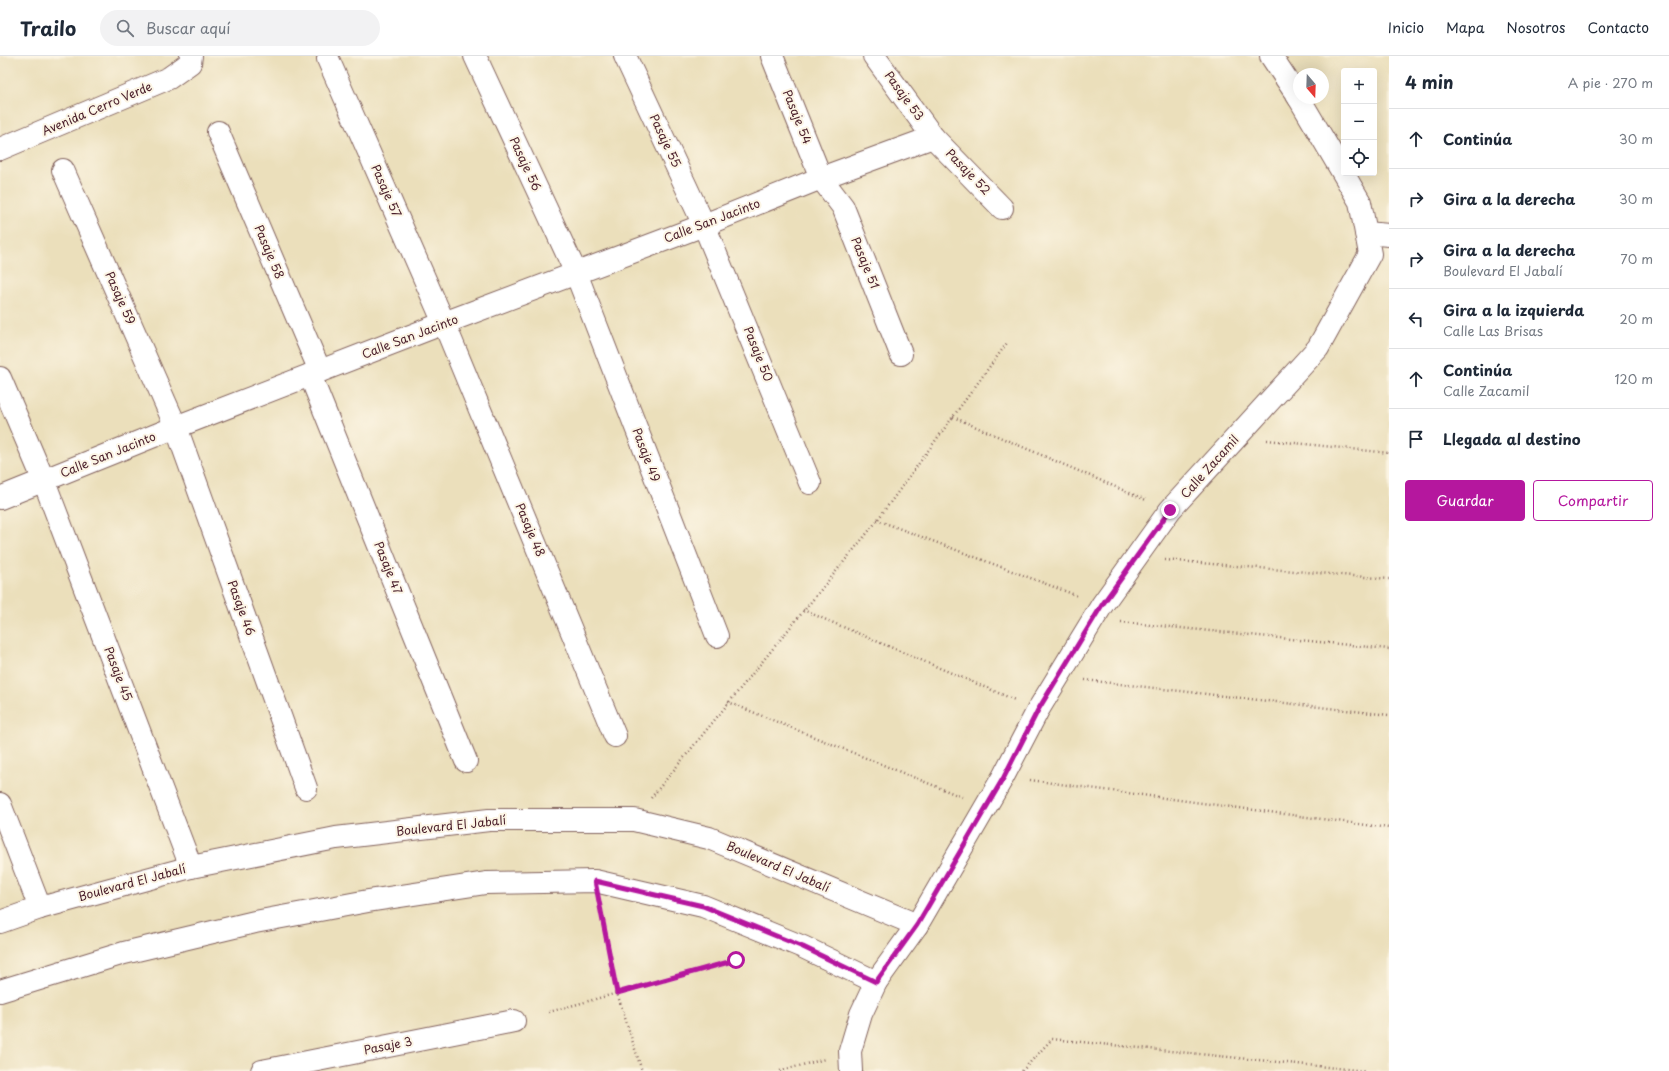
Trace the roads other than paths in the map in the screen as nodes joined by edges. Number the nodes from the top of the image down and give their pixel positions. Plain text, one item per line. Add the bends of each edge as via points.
1 (475, 56) edge
2 (625, 56) edge
3 (772, 56) edge
4 (874, 56) edge
5 (1271, 56) edge
6 (328, 59) dead end
7 (190, 60) edge
8 (1293, 89) edge
9 (1303, 104) edge
10 (218, 132) dead end
11 (933, 137) junction
12 (0, 149) edge
13 (63, 170) dead end
14 (821, 178) junction
15 (1002, 208) dead end
16 (704, 225) junction
17 (1366, 233) junction
18 (1389, 235) edge
19 (576, 273) junction
20 (444, 323) junction
21 (901, 354) dead end
22 (315, 373) junction
23 (0, 378) edge
24 (176, 427) junction
25 (44, 481) junction
26 (810, 483) dead end
27 (0, 498) edge
28 (717, 636) dead end
29 (616, 736) dead end
30 (466, 761) dead end
31 (306, 788) dead end
32 (0, 804) edge
33 (192, 867) junction
34 (40, 908) junction
35 (0, 922) edge
36 (917, 925) junction
37 (876, 982) junction
38 (0, 991) edge
39 (514, 1021) dead end
40 (851, 1061) edge
41 (262, 1071) edge

1 - 19 street, Pasaje 56
2 - 16 street, Pasaje 55
3 - 14 street, Pasaje 54
4 - 11 street, Pasaje 53
5 - 8 street, Calle Zacamil
6 - 20 street, Pasaje 57
7 - 12 street, Avenida Cerro Verde via 170,78
9 - 17 street, Calle Zacamil via 1360,202
10 - 22 street, Pasaje 58
11 - 14 street, Calle San Jacinto
11 - 15 street, Pasaje 52
13 - 24 street, Pasaje 59
14 - 16 street, Calle San Jacinto
14 - 21 street, Pasaje 51 via 843,207
16 - 19 street, Calle San Jacinto
16 - 26 street, Pasaje 50
17 - 18 street
17 - 36 street, Calle Zacamil via 1370,254 1318,348 1170,510 1098,612 1038,710 1004,777
19 - 20 street, Calle San Jacinto
19 - 28 street, Pasaje 49
20 - 22 street, Calle San Jacinto
20 - 29 street, Pasaje 48
22 - 24 street, Calle San Jacinto
22 - 30 street, Pasaje 47
23 - 25 street, Pasaje 45
24 - 25 street, Calle San Jacinto
24 - 31 street, Pasaje 46
25 - 27 street, Calle San Jacinto
25 - 33 street, Pasaje 45
32 - 34 street
33 - 34 street, Boulevard El Jabalí
33 - 36 street, Boulevard El Jabalí via 336,838 489,820 634,820 710,838
34 - 35 street, Boulevard El Jabalí
36 - 37 street, Calle Zacamil
37 - 38 street via 803,947 703,906 595,881 486,883 368,901 255,922 124,954
37 - 40 street, Calle Zacamil via 861,1014
39 - 41 street, Pasaje 3

